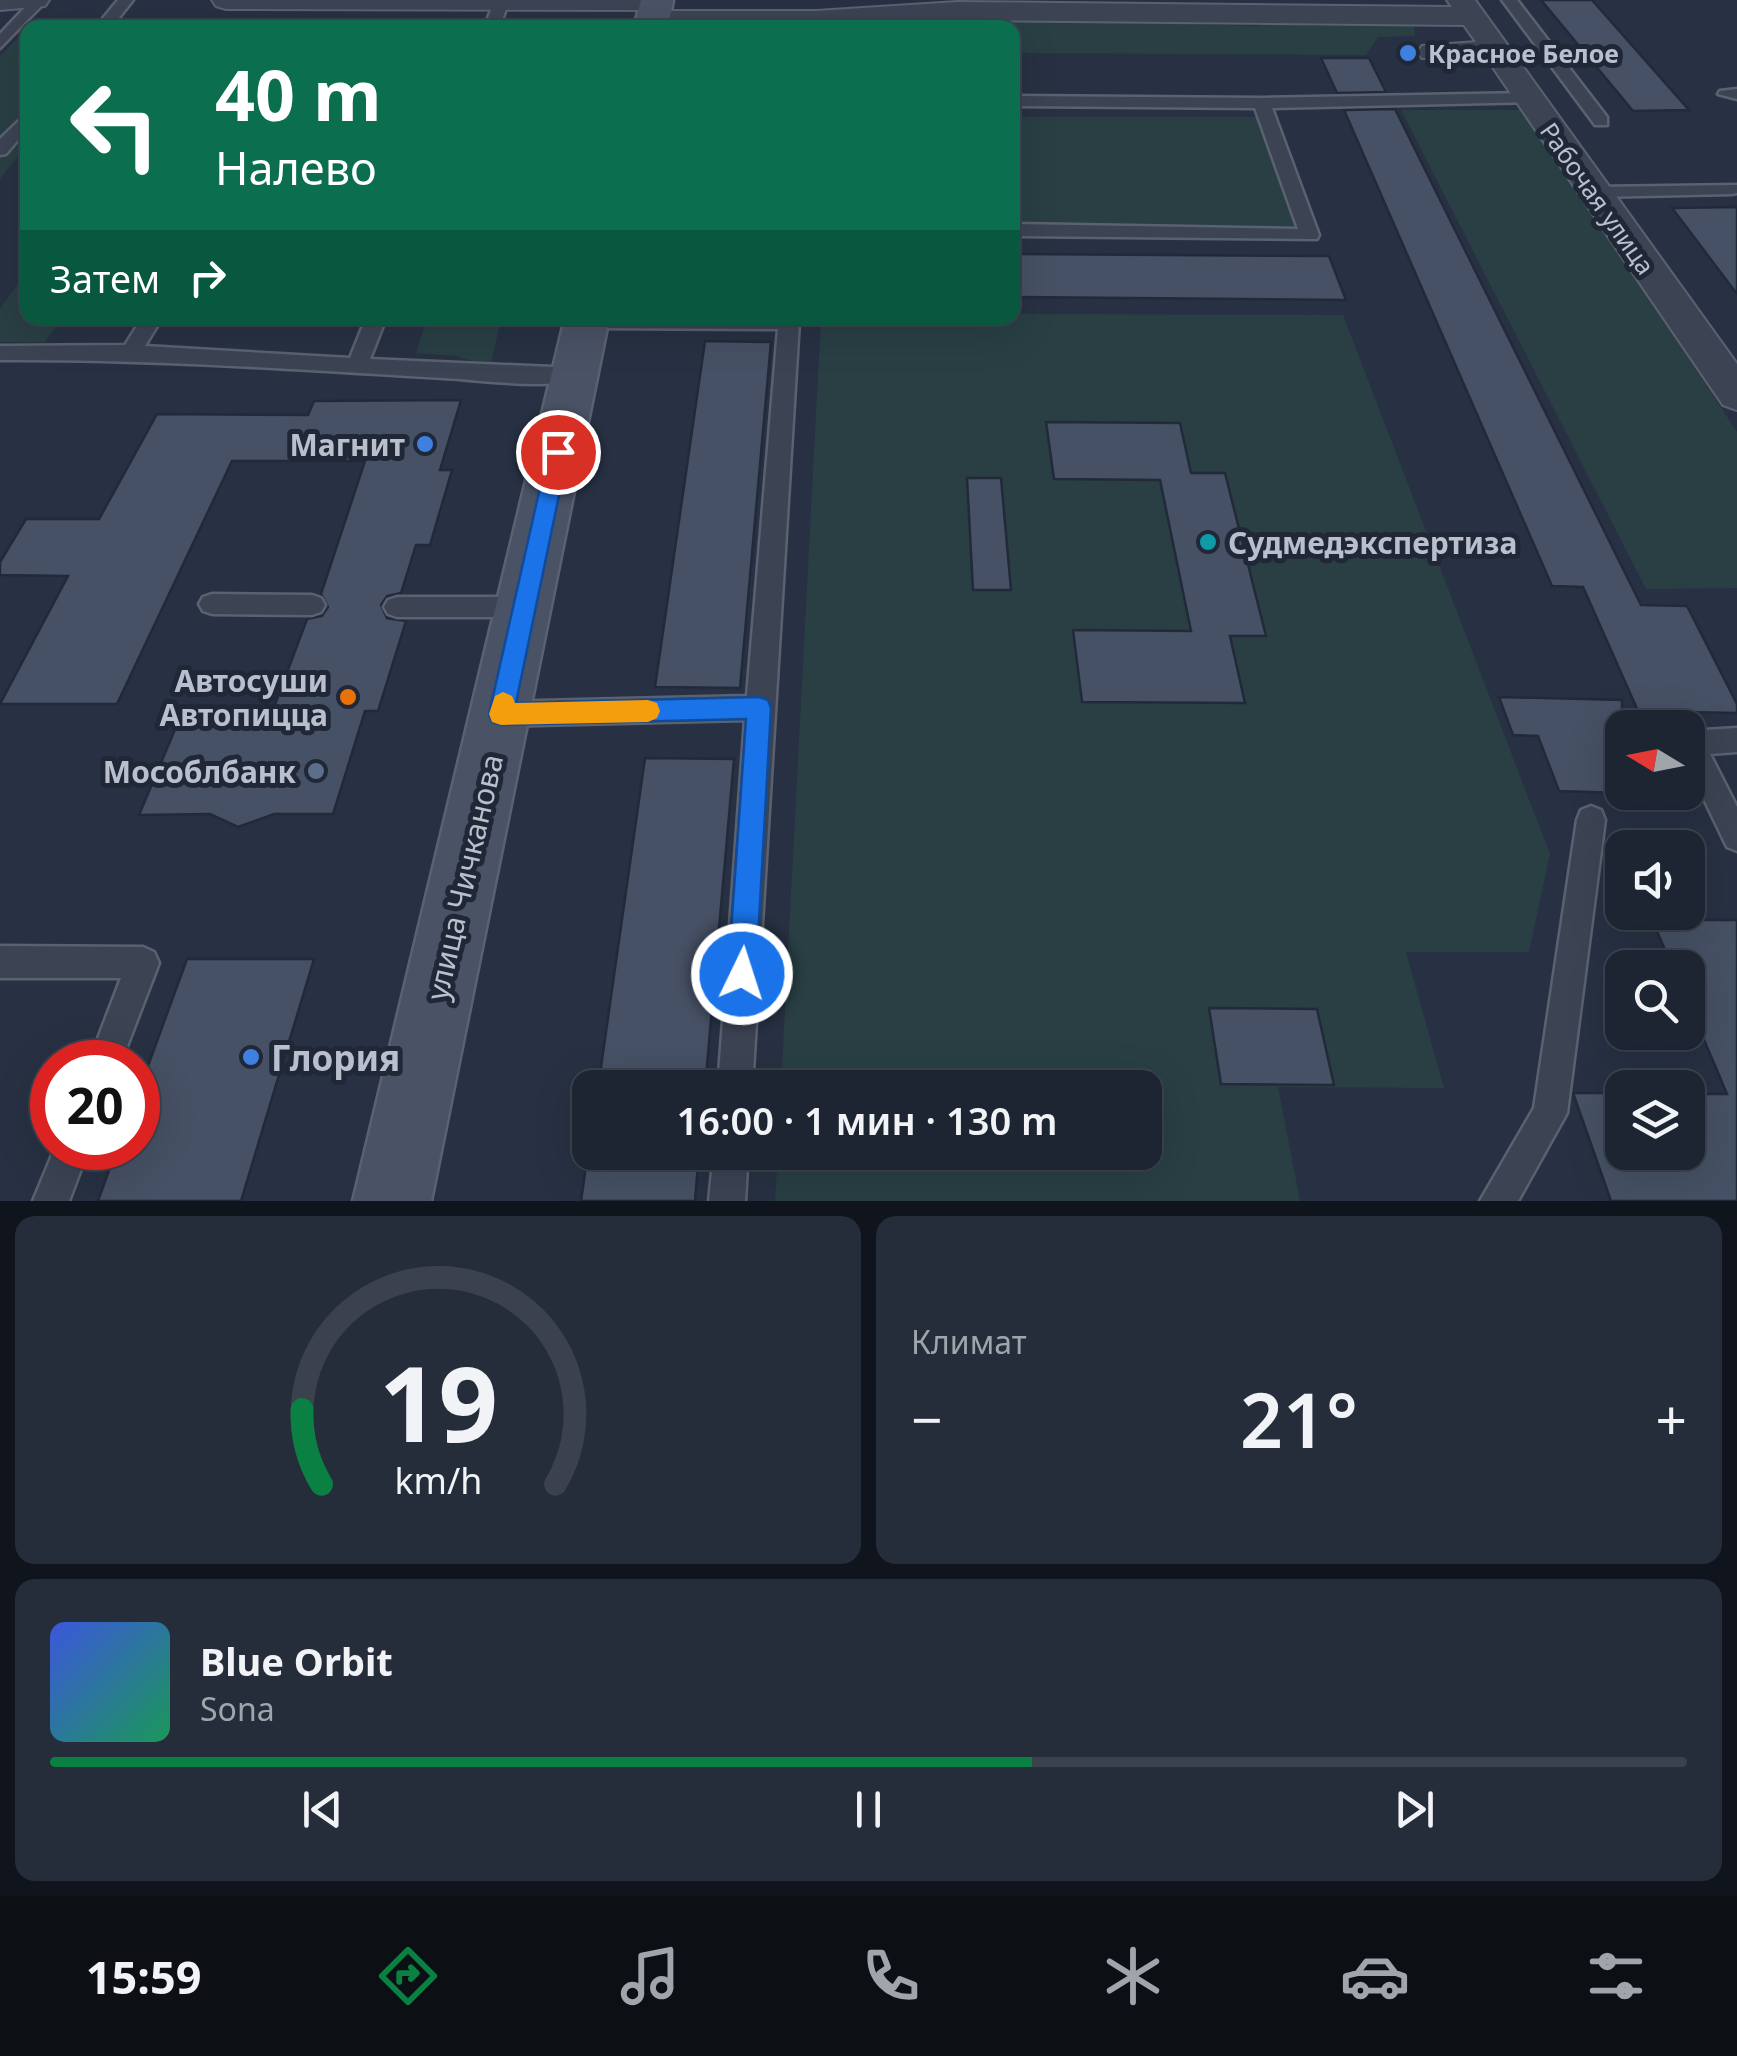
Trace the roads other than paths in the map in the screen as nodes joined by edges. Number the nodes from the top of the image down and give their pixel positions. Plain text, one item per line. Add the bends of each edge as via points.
1 (0, 0) edge
2 (38, 0) edge
3 (126, 0) edge
4 (226, 0) edge
5 (1509, 0) edge
6 (502, 1) edge
7 (1466, 8) edge
8 (655, 12) edge
9 (20, 20) edge
10 (20, 20) edge
11 (109, 20) edge
12 (762, 20) edge
13 (860, 20) edge
14 (0, 43) edge
15 (1494, 51) junction
16 (1433, 52) dead end
17 (1528, 98) junction
18 (1020, 101) edge
19 (1262, 103) junction
20 (1601, 122) dead end
21 (20, 126) edge
22 (0, 150) edge
23 (1732, 189) dead end
24 (1595, 192) junction
25 (1020, 230) edge
26 (148, 325) edge
27 (373, 325) edge
28 (586, 325) edge
29 (789, 325) edge
30 (132, 352) junction
31 (0, 353) edge
32 (357, 366) junction
33 (575, 375) junction
34 (1737, 395) edge
35 (212, 604) dead end
36 (312, 606) dead end
37 (397, 606) dead end
38 (525, 607) junction
39 (759, 708) junction
40 (501, 714) junction
41 (1737, 740) edge
42 (1591, 820) dead end
43 (1737, 836) edge
44 (0, 962) edge
45 (113, 1040) edge
46 (736, 1070) edge
47 (63, 1170) edge
48 (729, 1170) edge
49 (51, 1201) edge
50 (392, 1201) edge
51 (728, 1201) edge
52 (1498, 1201) edge

1 - 2 street
2 - 9 lane
3 - 11 lane
4 - 6 street
5 - 20 lane
6 - 8 street
7 - 13 street via 958,11
7 - 15 street, Рабочая улица
8 - 12 street
10 - 14 lane
15 - 16 street
15 - 17 street, Рабочая улица
17 - 19 lane
17 - 24 street, Рабочая улица
18 - 19 lane
19 - 25 lane via 1310,235
21 - 22 lane
23 - 24 lane
24 - 34 street, Рабочая улица
26 - 30 lane
27 - 32 lane
28 - 33 main road, улица Чичканова
29 - 39 lane
30 - 31 lane
30 - 32 lane
32 - 33 lane
33 - 38 main road, улица Чичканова
35 - 36 lane
37 - 38 lane
38 - 40 main road, улица Чичканова
39 - 40 lane
39 - 46 lane
40 - 50 main road, улица Чичканова
41 - 43 lane via 1690,742
42 - 52 lane via 1550,1113
44 - 45 lane via 143,962
47 - 49 lane
48 - 51 lane

